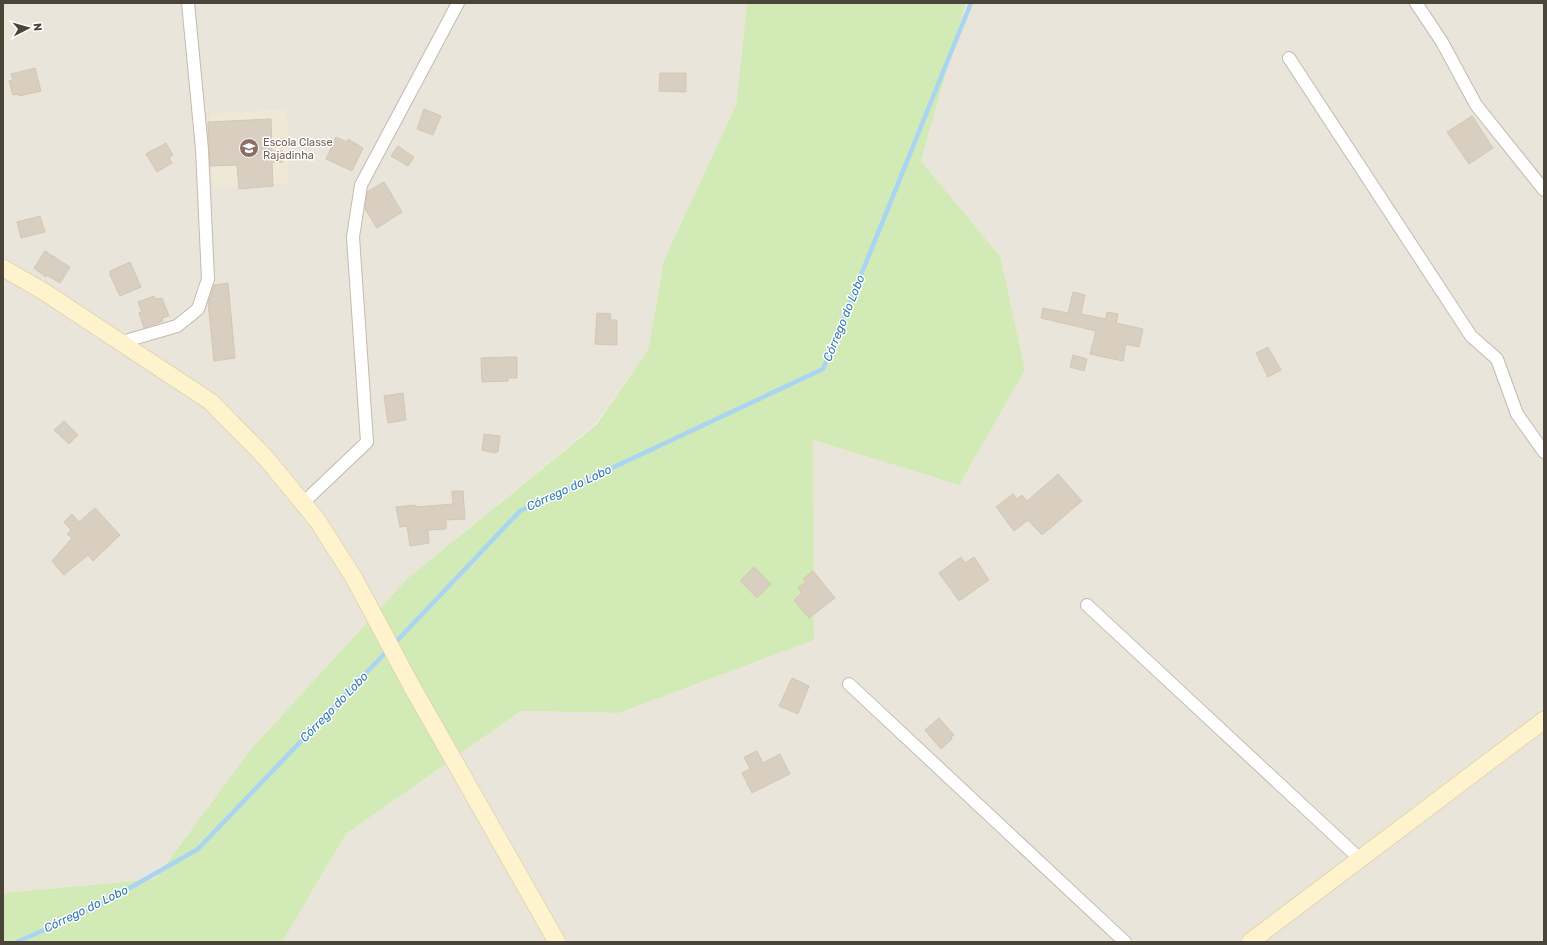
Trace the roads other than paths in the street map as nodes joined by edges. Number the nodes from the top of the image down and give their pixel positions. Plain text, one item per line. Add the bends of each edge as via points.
1 (188, 3) edge
2 (458, 3) edge
3 (1416, 3) edge
4 (1289, 58) dead end
5 (1544, 190) edge
6 (3, 268) edge
7 (122, 342) junction
8 (1544, 452) edge
9 (303, 503) junction
10 (1087, 605) dead end
11 (850, 684) dead end
12 (1544, 720) edge
13 (1360, 859) junction
14 (557, 942) edge
15 (1125, 942) edge
16 (1250, 942) edge

1 - 7 street via 202,149 208,279 198,309 177,326
2 - 9 street via 361,184 354,237 367,442
3 - 5 street via 1442,42 1476,105
4 - 8 street via 1471,336 1497,359 1517,414
6 - 7 street
7 - 9 street via 211,402 266,457
9 - 14 street via 317,520 354,578
10 - 13 street
11 - 15 street
12 - 13 street
13 - 16 street

